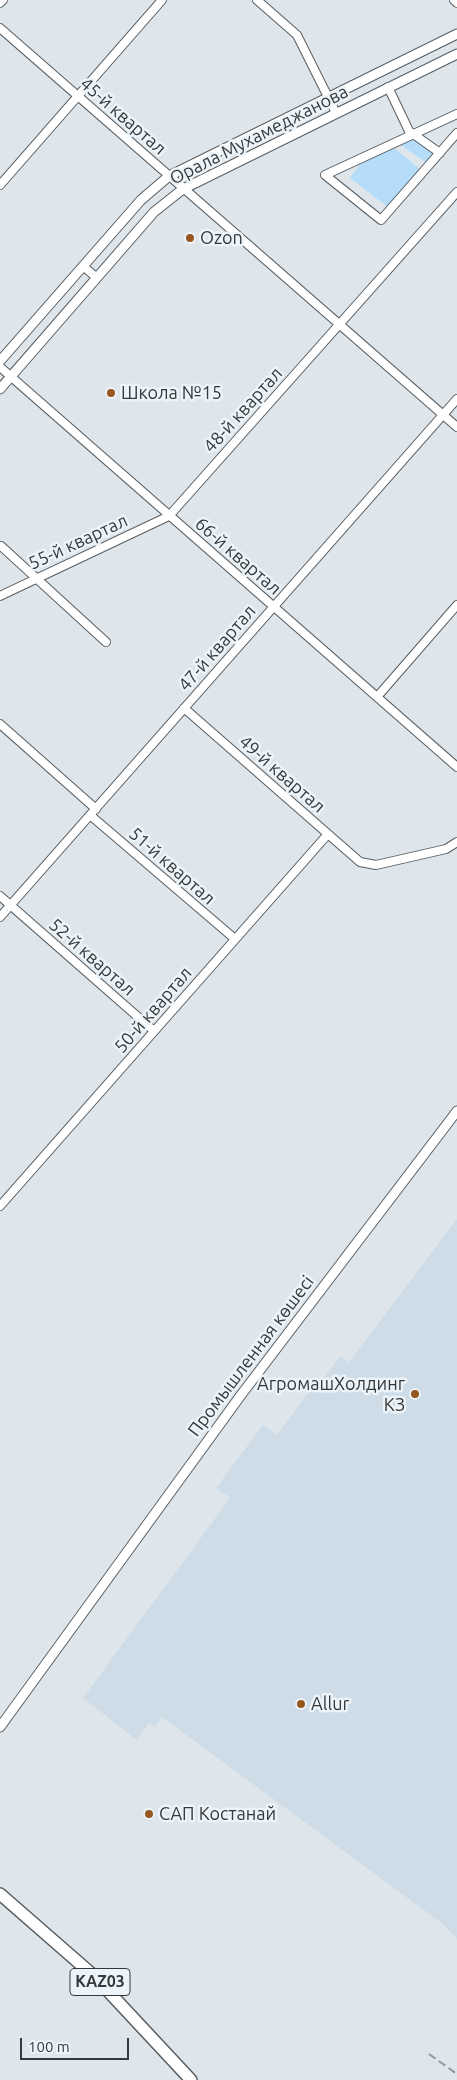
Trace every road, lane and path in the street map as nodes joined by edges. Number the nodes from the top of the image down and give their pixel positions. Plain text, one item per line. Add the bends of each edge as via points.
1 (3, 0) edge
2 (162, 0) edge
3 (257, 0) edge
4 (454, 0) edge
5 (457, 2) edge
6 (0, 3) edge
7 (0, 28) edge
8 (457, 34) edge
9 (457, 54) edge
10 (388, 87) junction
11 (78, 96) junction
12 (328, 98) junction
13 (336, 113) junction
14 (457, 114) edge
15 (412, 133) junction
16 (457, 133) edge
17 (440, 152) junction
18 (170, 176) junction
19 (0, 185) edge
20 (183, 189) junction
21 (457, 192) edge
22 (83, 266) junction
23 (97, 278) junction
24 (340, 325) junction
25 (0, 361) edge
26 (0, 367) edge
27 (11, 377) junction
28 (0, 389) edge
29 (457, 398) edge
30 (442, 415) junction
31 (457, 427) edge
32 (169, 516) junction
33 (1, 546) dead end
34 (36, 579) junction
35 (0, 596) edge
36 (457, 605) edge
37 (273, 607) junction
38 (106, 642) dead end
39 (377, 697) junction
40 (184, 708) junction
41 (0, 724) edge
42 (457, 767) edge
43 (93, 812) junction
44 (328, 834) junction
45 (457, 842) edge
46 (0, 896) edge
47 (10, 905) junction
48 (0, 917) edge
49 (235, 940) junction
50 (154, 1031) junction
51 (457, 1111) edge
52 (0, 1206) edge
53 (0, 1727) edge
54 (0, 1894) edge
55 (191, 2080) edge

1 - 6 street
2 - 11 street
3 - 12 street via 297,35
4 - 5 street
7 - 11 street, 45-й квартал
8 - 12 street, Орала Мухамеджанова
9 - 10 street, Орала Мухамеджанова
10 - 13 street, Орала Мухамеджанова
10 - 15 street
11 - 18 street, 45-й квартал
11 - 19 street
12 - 13 street
12 - 18 street, Орала Мухамеджанова
13 - 20 street, Орала Мухамеджанова
14 - 15 street
15 - 17 street
15 - 17 street via 325,175 381,220
16 - 17 street
18 - 20 street, 45-й квартал
18 - 22 street, Орала Мухамеджанова via 141,200
20 - 23 street, Орала Мухамеджанова via 154,212
20 - 24 street, 45-й квартал
21 - 24 street
22 - 23 street
22 - 25 street, Орала Мухамеджанова
23 - 27 street, Орала Мухамеджанова
24 - 30 street, 45-й квартал
24 - 32 street, 48-й квартал
26 - 27 street, 66-й квартал
27 - 28 street, Орала Мухамеджанова
27 - 32 street, 66-й квартал
29 - 30 street, 47-й квартал
30 - 31 street, 45-й квартал
30 - 37 street, 47-й квартал
32 - 34 street, 55-й квартал
32 - 37 street, 66-й квартал
33 - 34 street
34 - 35 street, 55-й квартал
34 - 38 street
36 - 39 street
37 - 39 street, 66-й квартал
37 - 40 street, 47-й квартал
39 - 42 street, 66-й квартал
40 - 43 street, 47-й квартал
40 - 44 street, 49-й квартал
41 - 43 street, 51-й квартал
43 - 47 street, 47-й квартал
43 - 49 street, 51-й квартал
44 - 45 street, 49-й квартал via 360,862 376,865 446,849
44 - 49 street, 50-й квартал
46 - 47 street, 52-й квартал
47 - 48 street, 47-й квартал
47 - 50 street, 52-й квартал
49 - 50 street, 50-й квартал
50 - 52 street, 50-й квартал
51 - 53 street, Промышленная көшесі via 241,1395
54 - 55 main road, KАZ03 via 94,1976

